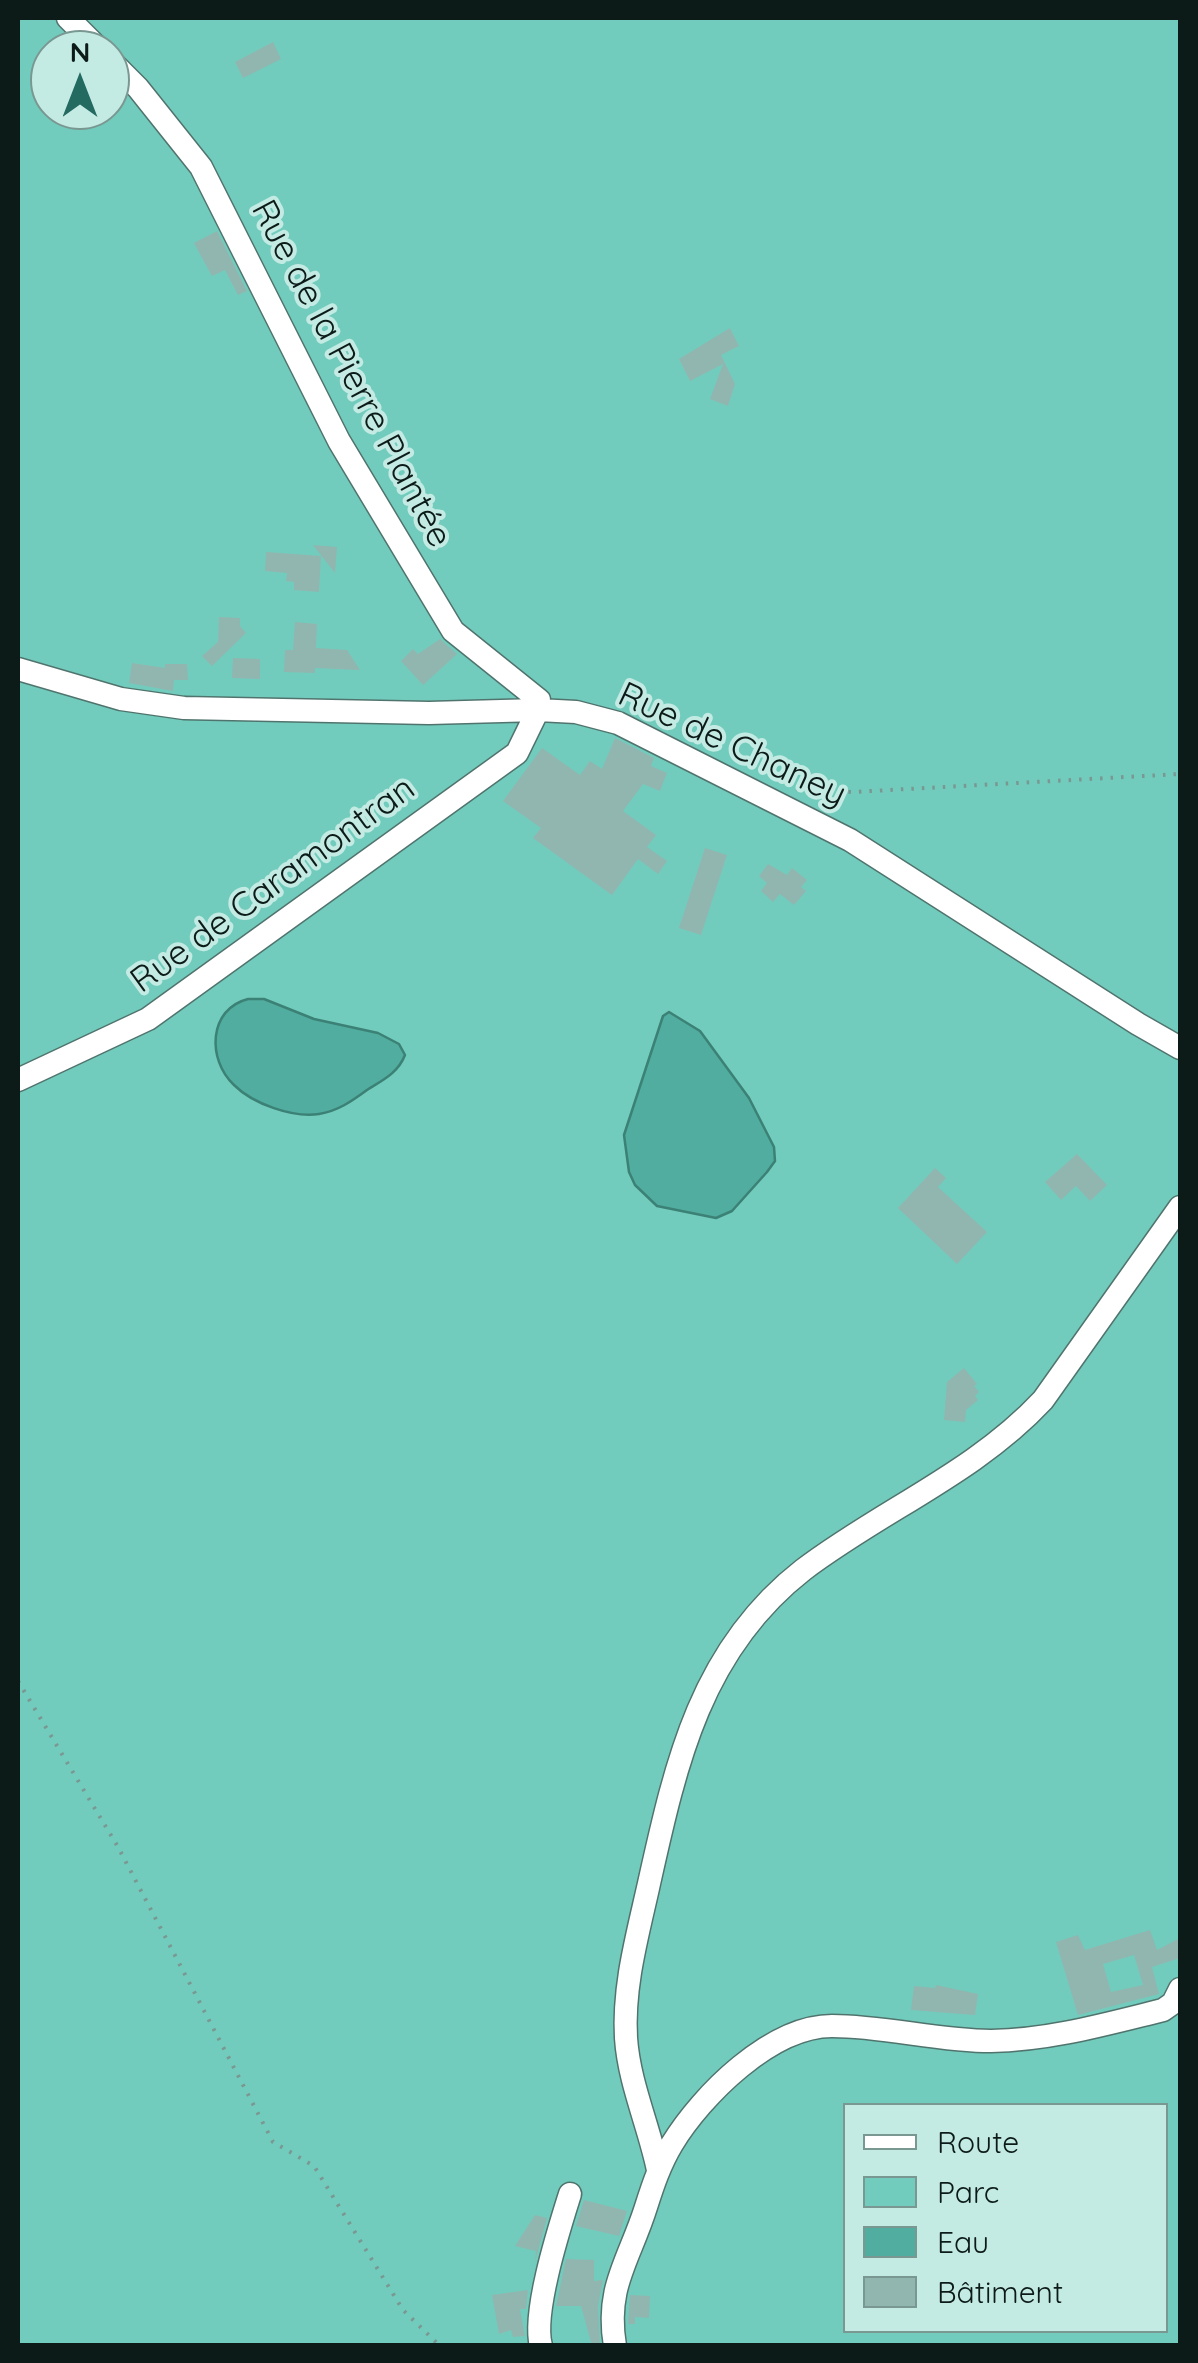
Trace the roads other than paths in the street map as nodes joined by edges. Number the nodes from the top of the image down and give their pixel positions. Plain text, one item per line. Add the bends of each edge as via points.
1 (130, 80) edge
2 (18, 669) edge
3 (538, 710) junction
4 (1180, 1048) edge
5 (18, 1080) edge
6 (1180, 1207) edge
7 (1180, 1989) edge
8 (658, 2170) junction
9 (570, 2194) dead end
10 (540, 2346) edge
11 (615, 2346) edge

1 - 3 street, Rue de la Pierre Plantée via 201,167 340,441 454,631 538,700
2 - 3 street, Rue de Chaney via 121,699 184,708
3 - 4 street, Rue de Chaney via 618,723 800,813
3 - 5 street, Rue de Caramontran via 517,753 164,1008
6 - 8 street via 1021,1424 804,1570 752,1616 717,1667 674,1775 627,1998 629,2057
7 - 8 street via 1163,2010 1054,2036 966,2040 834,2026 788,2035 713,2094
8 - 11 street via 610,2304
9 - 10 street via 544,2290

